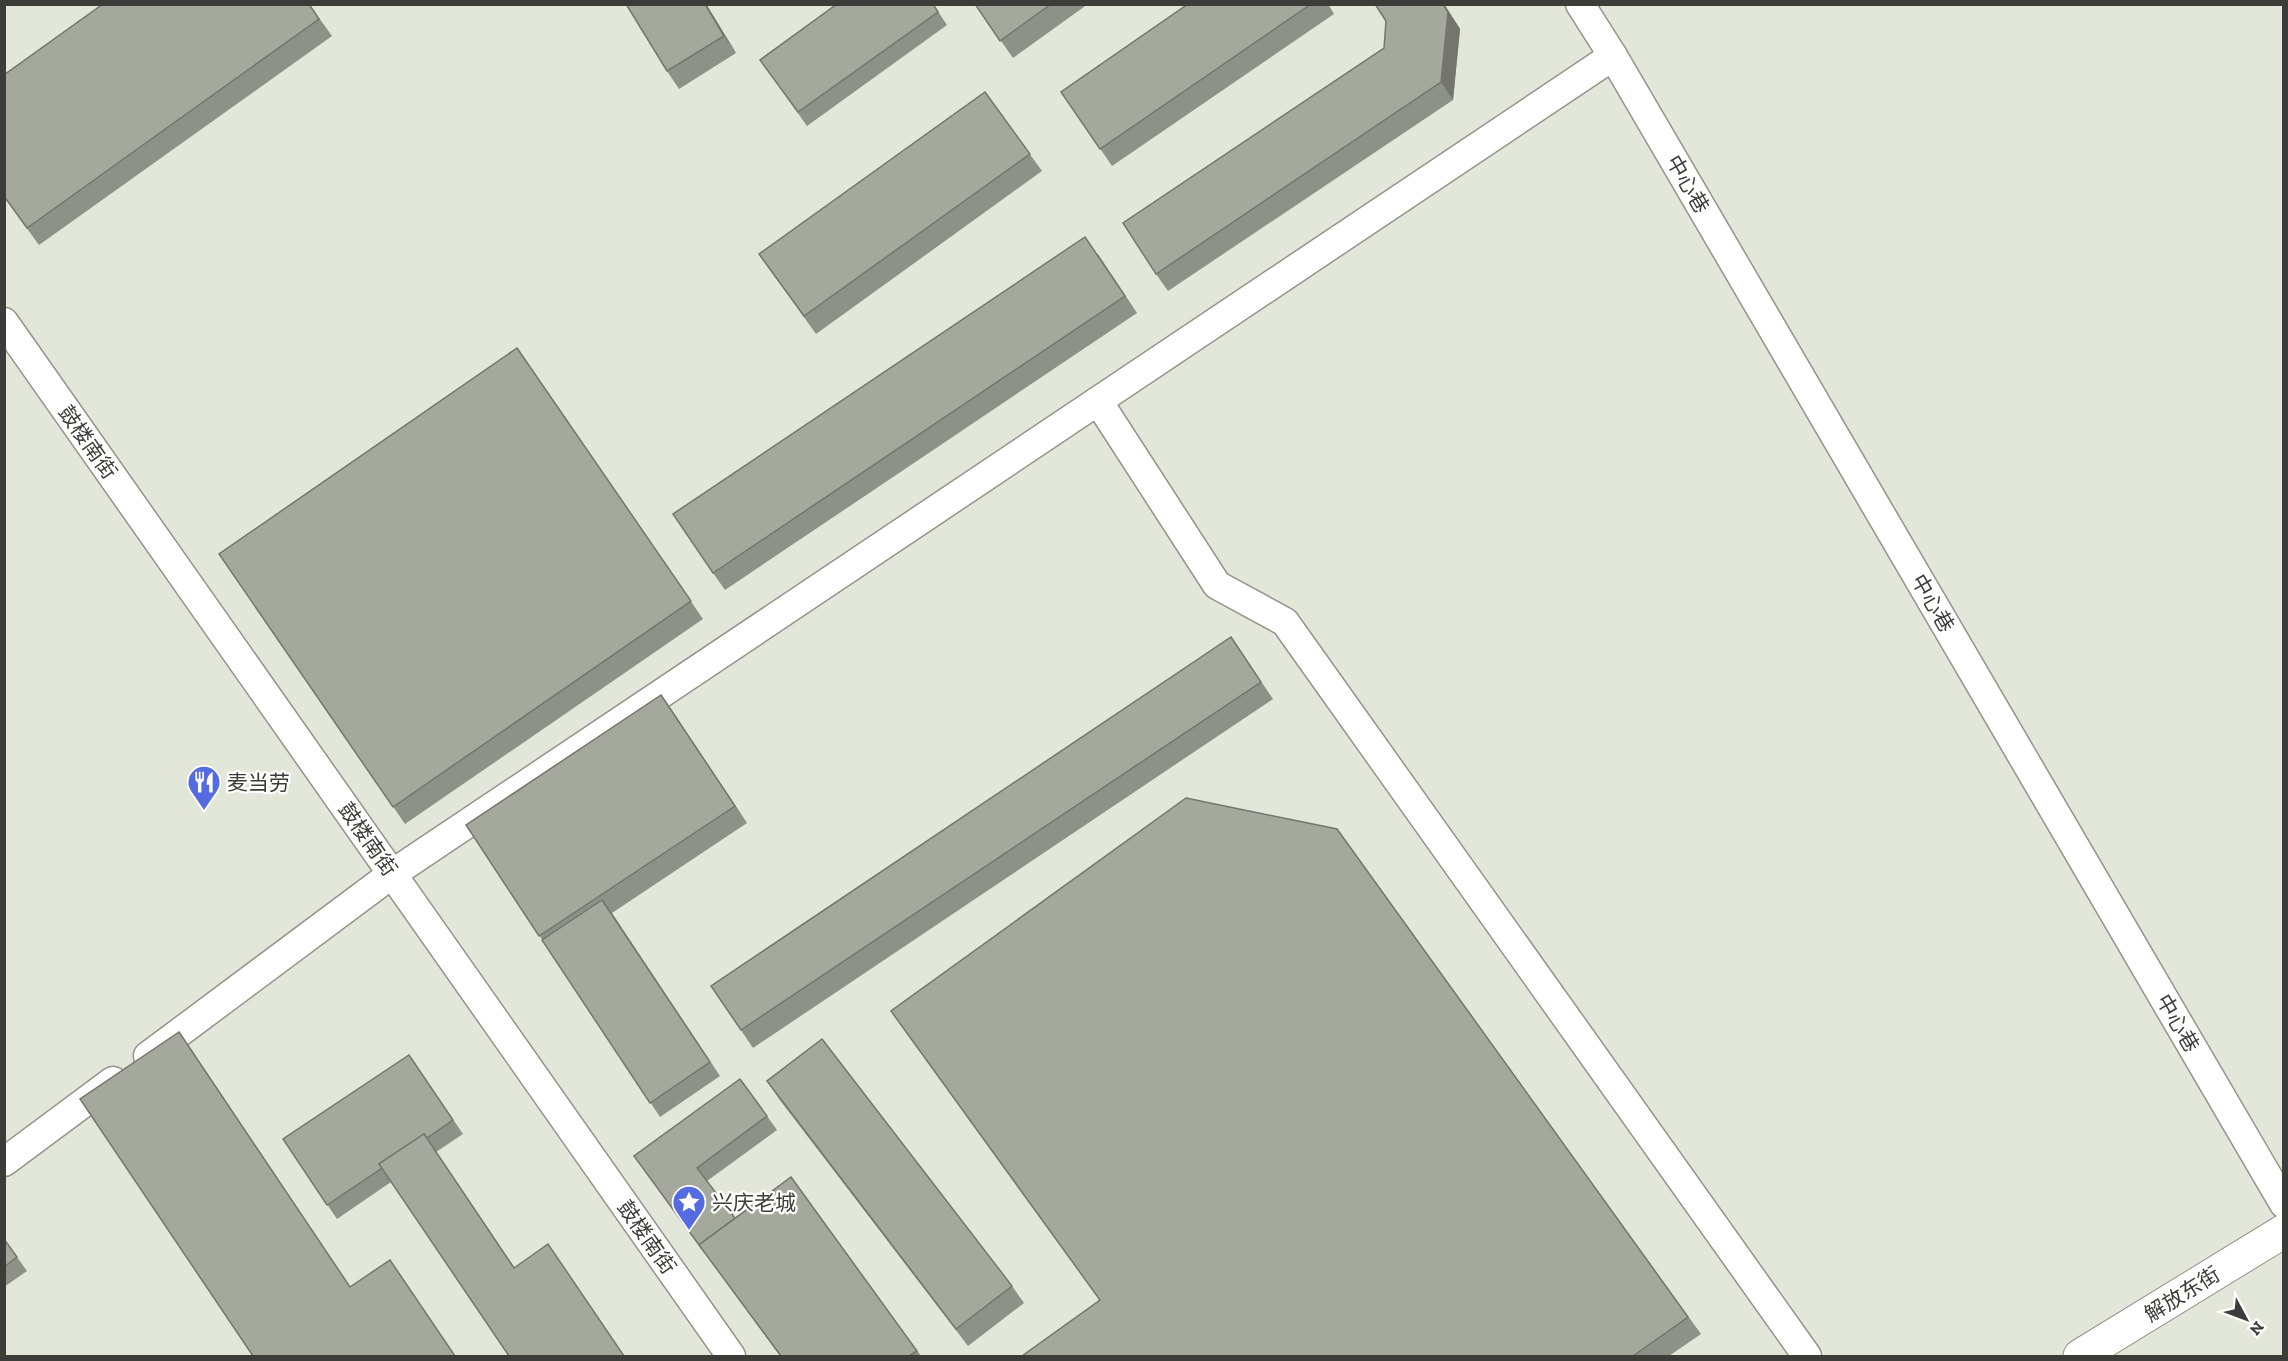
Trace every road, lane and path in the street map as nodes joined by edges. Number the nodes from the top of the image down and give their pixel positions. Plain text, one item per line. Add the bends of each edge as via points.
1 (1580, 4) edge
2 (1613, 56) junction
3 (4, 322) edge
4 (1098, 401) junction
5 (393, 874) junction
6 (4, 1162) edge
7 (2283, 1204) edge
8 (2283, 1232) edge
9 (731, 1356) edge
10 (1807, 1356) edge
11 (2080, 1356) edge

1 - 2 street, 中心巷
2 - 4 street
2 - 7 street, 中心巷
3 - 5 street, 鼓楼南街
4 - 5 street
4 - 10 street via 1217,585 1285,622
5 - 6 street
5 - 9 street, 鼓楼南街
8 - 11 main road, 解放东街

